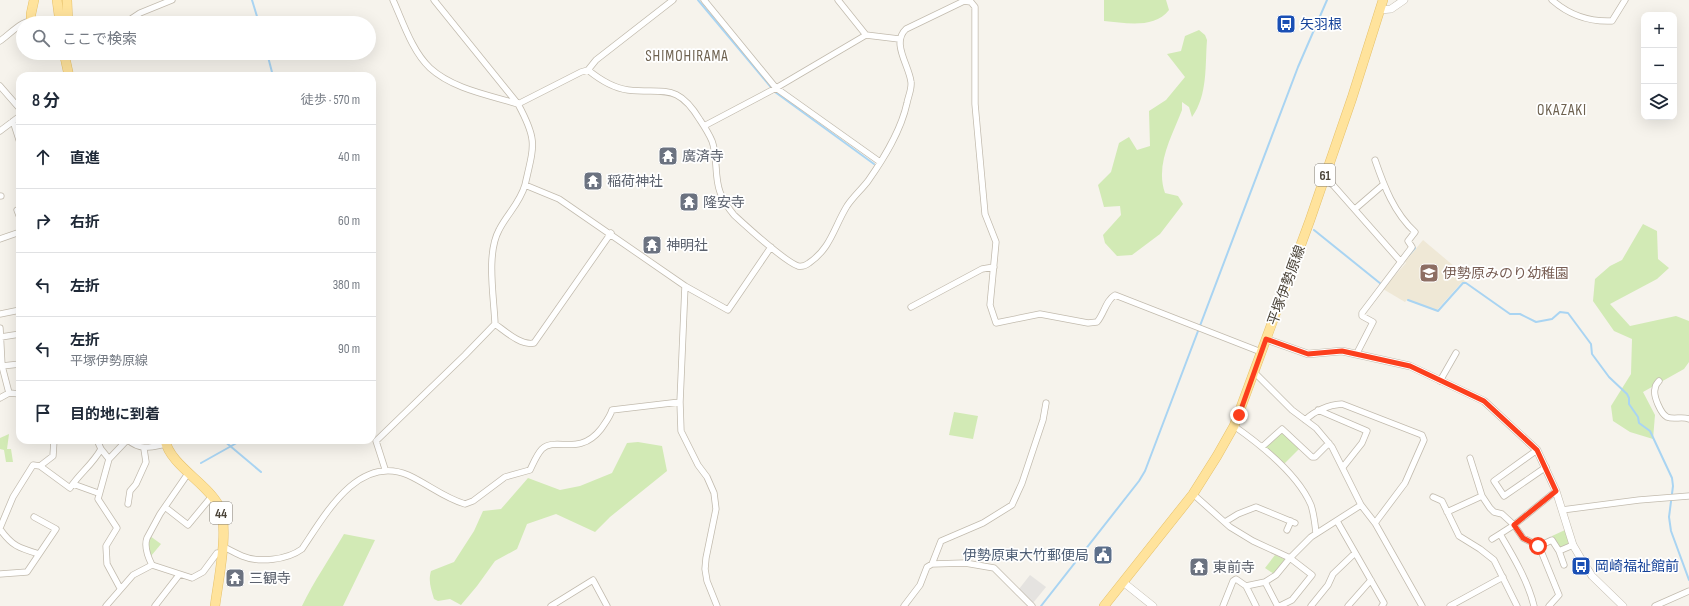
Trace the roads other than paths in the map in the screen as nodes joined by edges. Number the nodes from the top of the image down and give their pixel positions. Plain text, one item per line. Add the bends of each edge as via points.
1 (34, 0) edge
2 (57, 0) edge
3 (67, 0) edge
4 (172, 0) edge
5 (393, 0) edge
6 (434, 0) edge
7 (674, 0) edge
8 (704, 0) edge
9 (838, 0) edge
10 (1383, 0) edge
11 (1404, 0) edge
12 (1552, 0) edge
13 (1625, 0) edge
14 (1380, 10) junction
15 (32, 16) edge
16 (59, 16) edge
17 (68, 16) edge
18 (136, 16) edge
19 (16, 29) edge
20 (866, 35) junction
21 (899, 39) junction
22 (0, 41) edge
23 (65, 60) edge
24 (588, 70) junction
25 (67, 72) edge
26 (0, 86) edge
27 (776, 88) junction
28 (16, 104) edge
29 (518, 104) junction
30 (16, 118) edge
31 (12, 121) junction
32 (704, 126) junction
33 (0, 131) edge
34 (16, 132) edge
35 (1375, 160) dead end
36 (880, 162) junction
37 (1324, 179) junction
38 (1384, 184) junction
39 (525, 185) junction
40 (1355, 209) junction
41 (16, 233) edge
42 (611, 233) junction
43 (0, 239) edge
44 (771, 247) junction
45 (1401, 262) junction
46 (994, 267) junction
47 (685, 286) junction
48 (911, 307) dead end
49 (16, 311) edge
50 (0, 314) edge
51 (495, 324) junction
52 (0, 328) edge
53 (16, 335) edge
54 (1, 337) junction
55 (1266, 339) junction
56 (0, 348) edge
57 (1261, 352) junction
58 (1456, 352) dead end
59 (1357, 353) junction
60 (16, 364) edge
61 (2, 366) junction
62 (1254, 372) junction
63 (1440, 381) junction
64 (1659, 381) dead end
65 (9, 393) junction
66 (16, 394) edge
67 (0, 398) edge
68 (680, 402) junction
69 (1046, 403) dead end
70 (1318, 410) junction
71 (1689, 419) edge
72 (1305, 420) junction
73 (1234, 426) junction
74 (1329, 443) junction
75 (54, 444) edge
76 (99, 444) edge
77 (123, 444) edge
78 (133, 444) edge
79 (160, 444) edge
80 (167, 444) edge
81 (1262, 447) junction
82 (144, 449) junction
83 (101, 450) junction
84 (1537, 450) junction
85 (1470, 458) dead end
86 (109, 459) junction
87 (40, 466) junction
88 (1343, 467) junction
89 (1546, 467) junction
90 (385, 469) junction
91 (189, 472) junction
92 (73, 484) junction
93 (1556, 491) junction
94 (98, 493) junction
95 (1192, 494) junction
96 (212, 496) junction
97 (1482, 496) junction
98 (1689, 496) edge
99 (1433, 498) dead end
100 (131, 502) dead end
101 (1361, 505) junction
102 (165, 507) junction
103 (1562, 510) junction
104 (1447, 512) junction
105 (34, 517) dead end
106 (1337, 520) junction
107 (1225, 522) junction
108 (1375, 522) junction
109 (1514, 525) junction
110 (0, 528) edge
111 (1287, 530) dead end
112 (1316, 533) junction
113 (1500, 534) junction
114 (1492, 539) dead end
115 (1574, 545) junction
116 (1538, 546) junction
117 (222, 549) junction
118 (1559, 551) junction
119 (1354, 553) junction
120 (38, 554) junction
121 (1290, 558) junction
122 (932, 564) junction
123 (152, 565) junction
124 (1564, 565) dead end
125 (0, 574) edge
126 (179, 575) junction
127 (1503, 577) junction
128 (1371, 580) junction
129 (1124, 582) junction
130 (1265, 582) junction
131 (1246, 586) junction
132 (120, 588) junction
133 (1689, 591) edge
134 (106, 606) edge
135 (155, 606) edge
136 (215, 606) edge
137 (551, 606) edge
138 (607, 606) edge
139 (717, 606) edge
140 (904, 606) edge
141 (1032, 606) edge
142 (1104, 606) edge
143 (1153, 606) edge
144 (1223, 606) edge
145 (1256, 606) edge
146 (1311, 606) edge
147 (1348, 606) edge
148 (1382, 606) edge
149 (1422, 606) edge
150 (1450, 606) edge
151 (1517, 606) edge
152 (1534, 606) edge
153 (1549, 606) edge
154 (1624, 606) edge
155 (1656, 606) edge

1 - 15 main road
2 - 16 main road
3 - 17 main road
4 - 18 street
5 - 29 street via 411,40 429,68 445,80
6 - 29 street
7 - 24 street via 596,60
8 - 27 street
9 - 20 street
10 - 14 main road, 平塚伊勢原線 / 61
11 - 14 street via 1391,9
12 - 13 street via 1578,16 1596,22 1612,21
14 - 37 main road, 平塚伊勢原線 / 61
19 - 22 street
20 - 21 street
20 - 27 street
21 - 36 street via 911,84 901,124
21 - 46 street via 906,29 964,2 971,2 975,7 975,104 985,214 996,242
23 - 25 main road
24 - 29 street
24 - 32 street via 600,80 628,90 675,93 685,101
26 - 28 street
27 - 32 street
27 - 36 street
29 - 39 street via 530,127 534,144
30 - 31 street
31 - 33 street
31 - 34 street
32 - 44 street via 712,142 717,182 723,199 734,215
35 - 38 street
36 - 44 street via 846,208 835,234 811,262 799,267
37 - 40 street
37 - 55 main road, 平塚伊勢原線 / 61
38 - 40 street
38 - 45 street via 1405,223 1415,232 1408,241 1412,247
39 - 42 street via 559,198
39 - 51 street via 516,206 498,230 492,261
40 - 45 street
41 - 43 street
42 - 47 street
42 - 51 street via 534,343 517,339
44 - 47 street via 728,310
45 - 59 street via 1362,313 1362,316 1373,322
46 - 48 street via 982,269
46 - 57 street via 990,305 996,323 1040,314 1088,323 1097,322 1110,298 1115,295
47 - 68 street
49 - 50 street
51 - 90 street via 376,441
52 - 54 street
53 - 54 street
54 - 56 street
55 - 57 main road, 平塚伊勢原線 / 61
55 - 59 street via 1308,354 1342,351
56 - 61 street
57 - 62 main road, 平塚伊勢原線 / 61
58 - 63 street
59 - 63 street via 1410,366
60 - 61 street
61 - 65 street
62 - 72 street
62 - 73 main road, 平塚伊勢原線 / 61
63 - 84 street via 1484,401
64 - 71 street via 1654,392 1662,412 1671,418
65 - 66 street
65 - 67 street
68 - 90 street via 612,410 611,416 595,437 583,444 550,445 542,448 530,470 505,477 465,504 449,500 408,475
68 - 139 street via 681,431 714,494 716,509 705,569
69 - 122 street via 1039,434 1012,505 983,523 941,540
70 - 72 street
70 - 88 street via 1367,431 1362,443
70 - 108 street via 1330,404 1342,404 1422,435 1424,440 1405,483
72 - 74 street
73 - 81 street
73 - 95 main road, 平塚伊勢原線 / 61
74 - 81 street via 1312,457 1282,429
74 - 88 street
75 - 87 street via 53,456
76 - 83 street
77 - 86 street
78 - 82 street
79 - 82 street
80 - 91 main road, 44 via 172,454
81 - 112 street via 1301,488 1311,506
82 - 100 street via 146,462 130,491
83 - 86 street
83 - 92 street via 93,463
84 - 89 street
84 - 89 street via 1494,481 1504,496
85 - 97 street
86 - 94 street
87 - 92 street via 70,488
87 - 110 street via 33,465 24,478
88 - 101 street
89 - 93 street
90 - 117 street via 345,490 302,549 294,554 256,559
91 - 96 main road, 44
91 - 102 street
92 - 94 street
93 - 103 street
93 - 109 street
94 - 132 street via 98,499 117,528 106,546 107,564
95 - 107 street
95 - 129 main road, 平塚伊勢原線 / 61
96 - 102 street via 188,525
96 - 117 main road, 44 via 219,506 224,522
97 - 104 street
97 - 109 street via 1494,512 1502,514
98 - 103 street
99 - 104 street via 1442,502
101 - 106 street
101 - 108 street
102 - 123 street via 145,542
103 - 115 street
104 - 127 street via 1459,536 1494,560
105 - 120 street via 56,529
106 - 112 street
106 - 119 street
107 - 111 street via 1256,507 1293,522
107 - 121 street via 1253,541
108 - 149 street
109 - 113 street
109 - 116 street via 1523,538
110 - 120 street via 7,540 15,546
112 - 121 street
113 - 114 street
113 - 152 street via 1516,561
115 - 118 street
115 - 154 street via 1592,576
116 - 118 street via 1552,540
116 - 153 street via 1559,595
117 - 126 street via 198,576 192,578
117 - 136 main road, 44
118 - 124 street
119 - 128 street
119 - 146 street via 1333,574 1328,585
120 - 125 street via 27,572
121 - 130 street via 1276,576
121 - 130 street via 1312,575 1292,600 1277,605
122 - 140 street via 927,567 920,585
122 - 141 street via 965,563 994,568
123 - 126 street
123 - 132 street via 133,575
126 - 135 street
127 - 150 street
127 - 151 street
128 - 147 street
128 - 148 street via 1384,603
129 - 142 main road, 平塚伊勢原線 / 61
129 - 143 street
130 - 131 street
131 - 144 street via 1236,579 1233,581
131 - 145 street
132 - 134 street
133 - 155 street
137 - 138 street via 593,580

